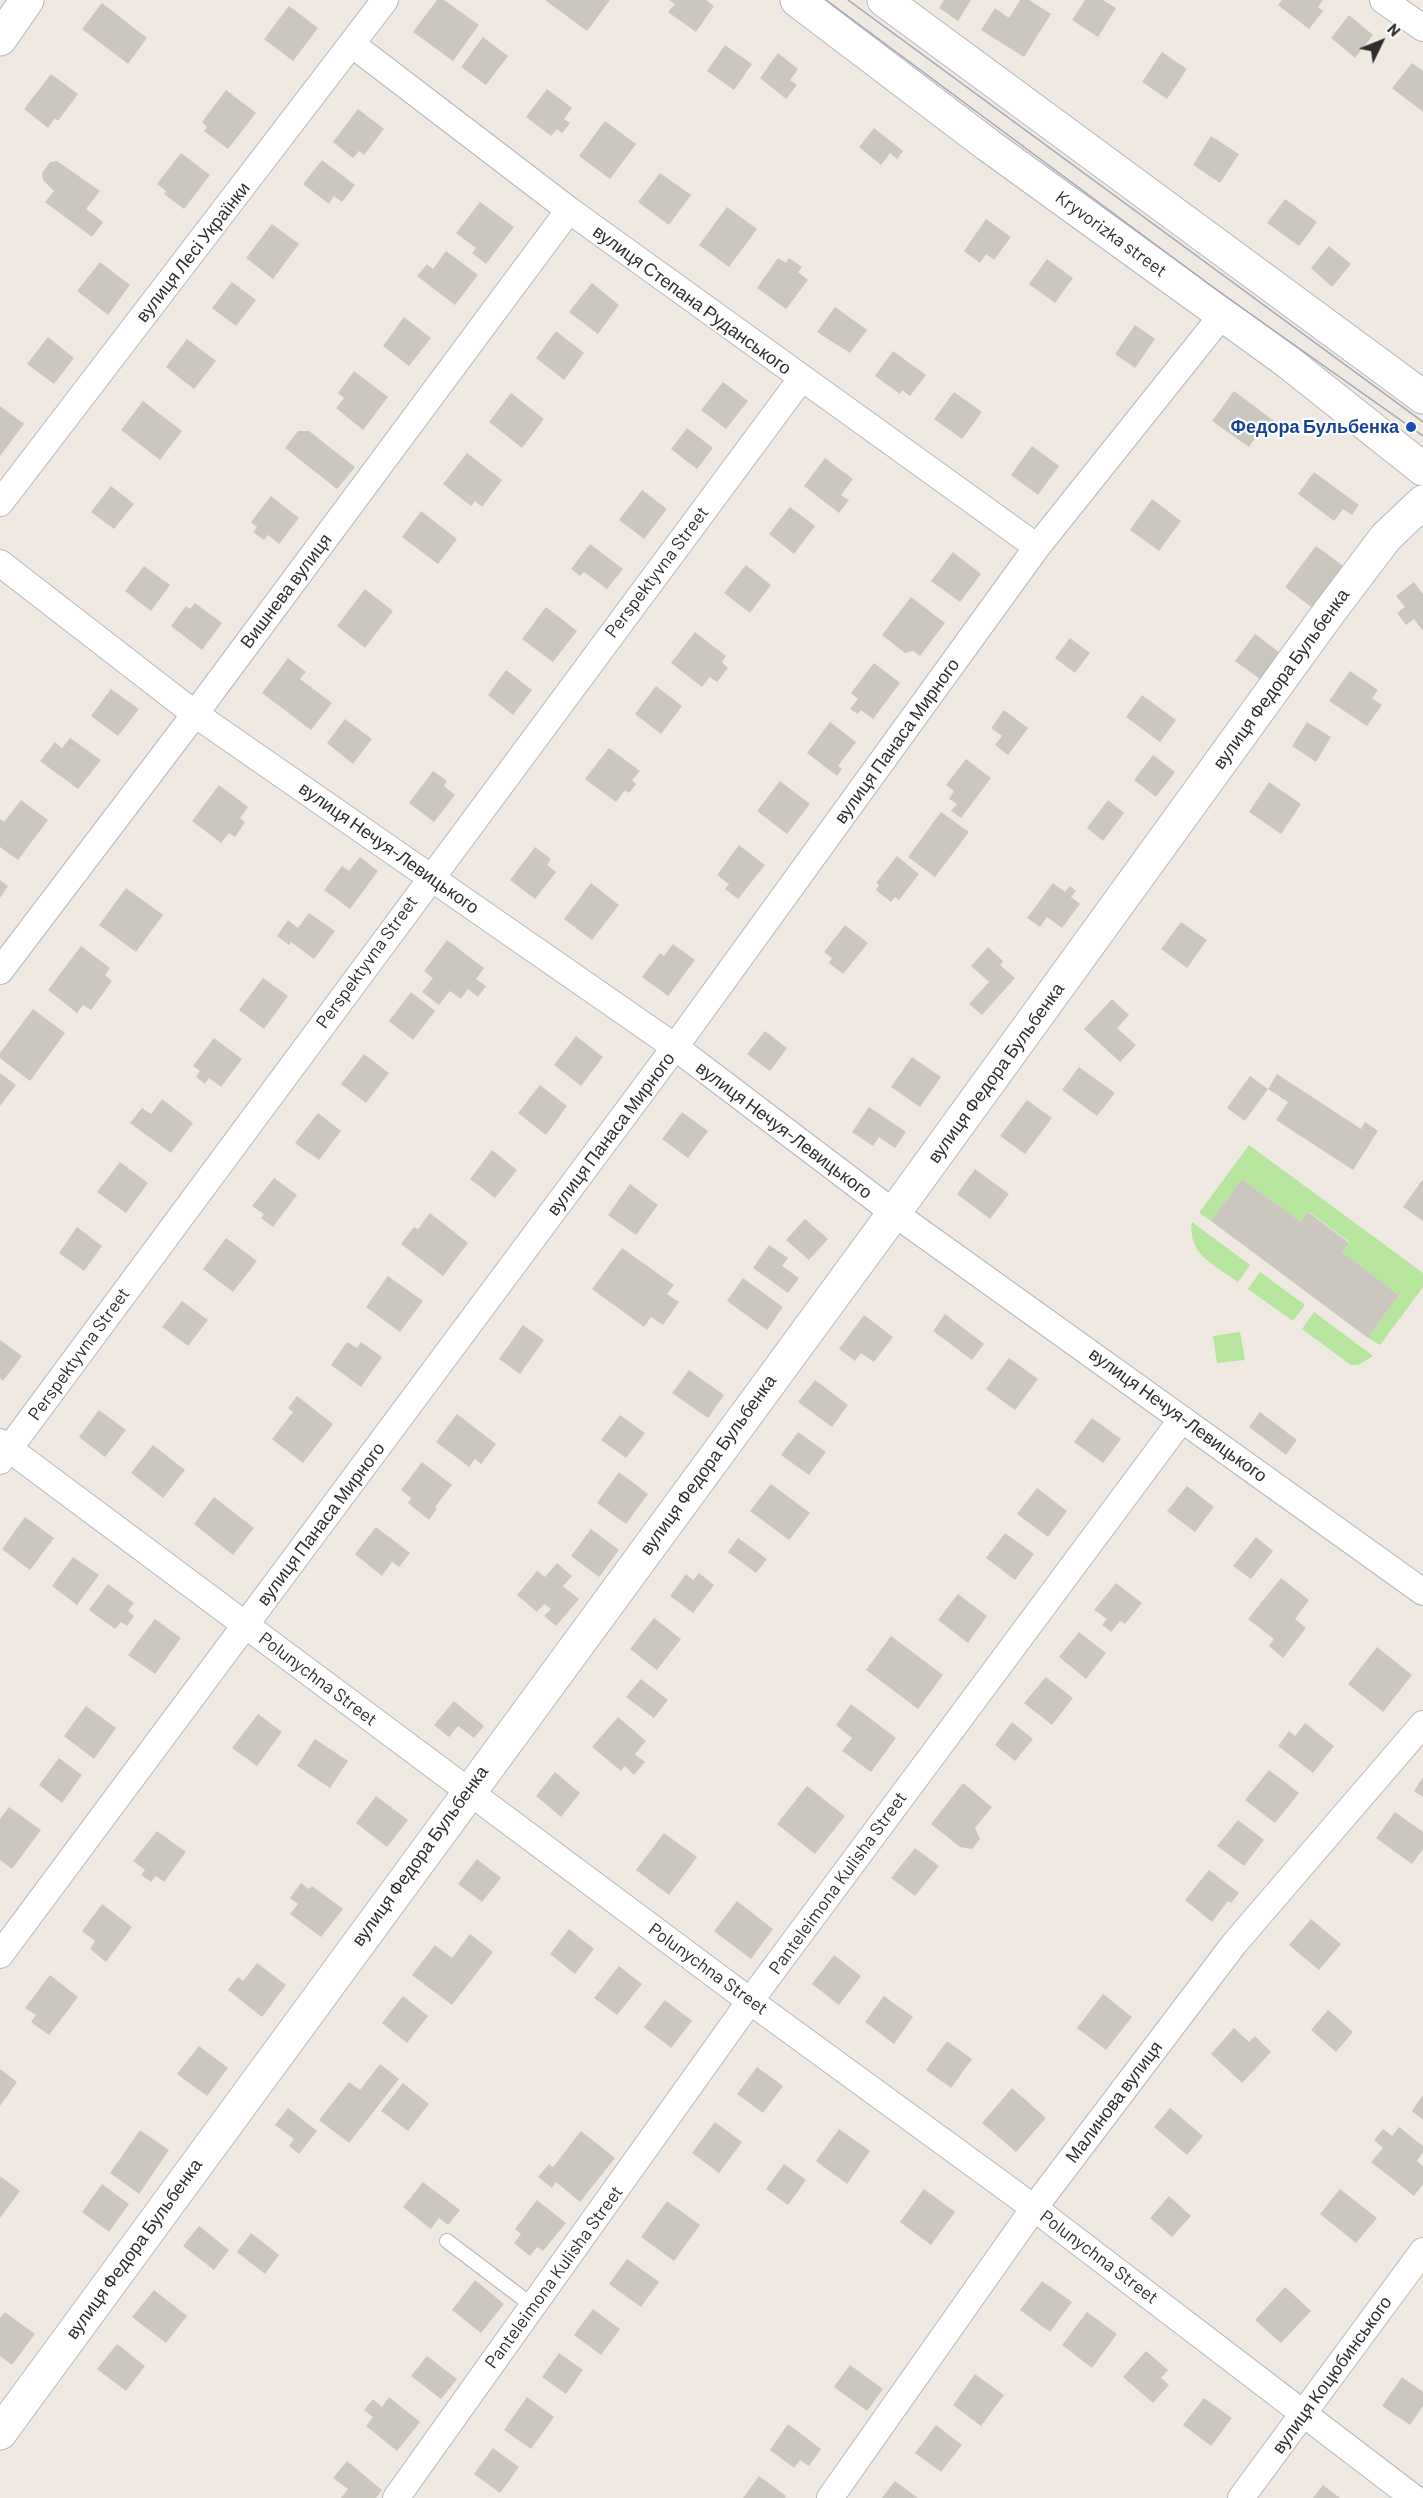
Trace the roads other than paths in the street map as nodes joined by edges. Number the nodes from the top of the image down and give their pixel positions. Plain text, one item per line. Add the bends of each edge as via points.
1 (27, 0) edge
2 (385, 0) edge
3 (797, 0) edge
4 (884, 0) edge
5 (1383, 0) edge
6 (1423, 28) edge
7 (0, 39) edge
8 (353, 45) junction
9 (569, 210) junction
10 (1223, 314) junction
11 (801, 379) junction
12 (1423, 397) edge
13 (1423, 469) edge
14 (1423, 502) edge
15 (0, 503) edge
16 (1037, 547) junction
17 (0, 563) edge
18 (195, 714) junction
19 (430, 876) junction
20 (0, 971) edge
21 (675, 1047) junction
22 (894, 1213) junction
23 (1182, 1419) junction
24 (3, 1451) edge
25 (1423, 1592) edge
26 (245, 1625) junction
27 (1423, 1724) edge
28 (467, 1792) junction
29 (0, 1955) edge
30 (750, 2001) junction
31 (1034, 2208) junction
32 (447, 2241) dead end
33 (1423, 2251) edge
34 (533, 2306) junction
35 (1304, 2413) junction
36 (0, 2433) edge
37 (396, 2498) edge
38 (830, 2498) edge
39 (1241, 2498) edge
40 (1414, 2498) edge

1 - 7 street
2 - 8 street, вулиця Лесі Українки
3 - 10 street, Kryvorizka street via 988,145
4 - 12 street
5 - 6 street
8 - 9 street, вулиця Степана Руданського
8 - 15 street, вулиця Лесі Українки
9 - 11 street, вулиця Степана Руданського
9 - 18 street, Вишнева вулиця
10 - 13 street, Kryvorizka street
10 - 16 street, вулиця Панаса Мирного
11 - 16 street, вулиця Степана Руданського
11 - 19 street, Perspektyvna Street
14 - 22 street, вулиця Федора Бульбенка via 1386,537 1330,611
16 - 21 street, вулиця Панаса Мирного
17 - 18 street, вулиця Нечуя-Левицького
18 - 19 street, вулиця Нечуя-Левицького
18 - 20 street, Вишнева вулиця
19 - 21 street, вулиця Нечуя-Левицького
19 - 24 street, Perspektyvna Street
21 - 22 street, вулиця Нечуя-Левицького
21 - 26 street, вулиця Панаса Мирного
22 - 23 street, вулиця Нечуя-Левицького
22 - 28 street, вулиця Федора Бульбенка
23 - 25 street, вулиця Нечуя-Левицького
23 - 30 street, Panteleimona Kulisha Street
24 - 26 street, Polunychna Street
26 - 28 street, Polunychna Street
26 - 29 street, вулиця Панаса Мирного
27 - 31 street, Малинова вулиця via 1234,1944
28 - 30 street, Polunychna Street
28 - 36 street, вулиця Федора Бульбенка
30 - 31 street, Polunychna Street
30 - 34 street, Panteleimona Kulisha Street
31 - 35 street, Polunychna Street
31 - 38 street, Малинова вулиця
32 - 34 lane
33 - 35 street, вулиця Коцюбинського
34 - 37 street, Panteleimona Kulisha Street
35 - 39 street, вулиця Коцюбинського
35 - 40 street, Polunychna Street

